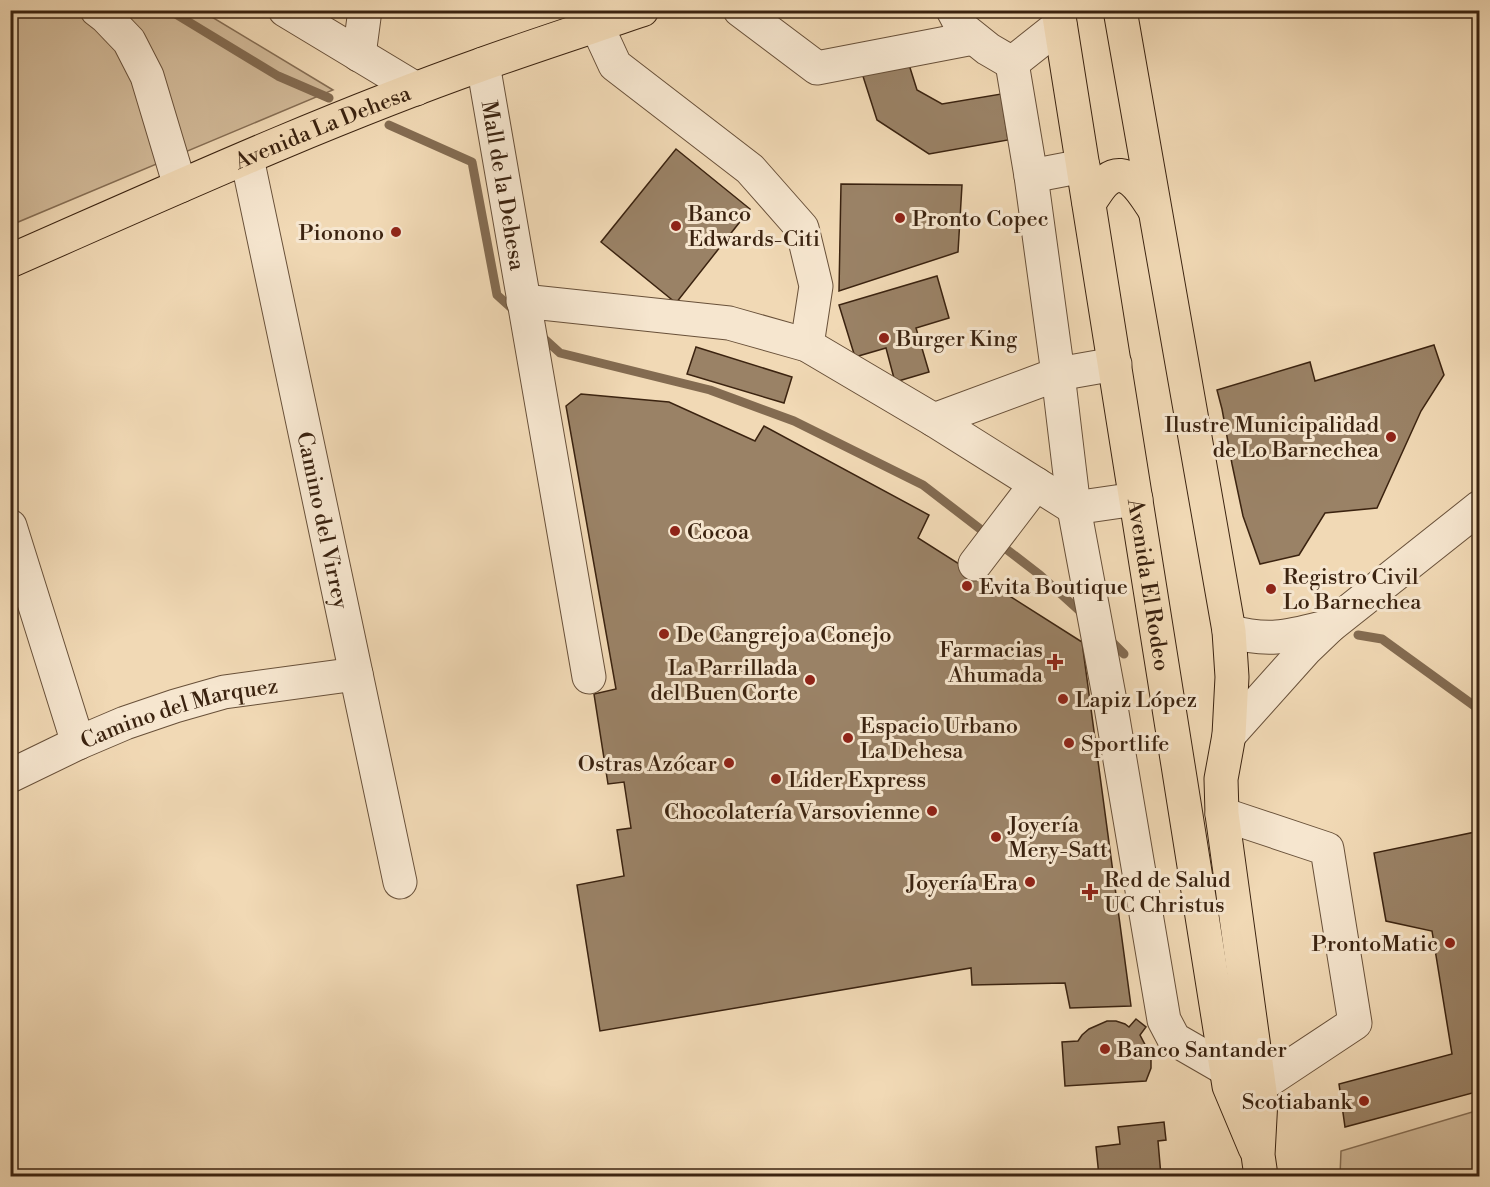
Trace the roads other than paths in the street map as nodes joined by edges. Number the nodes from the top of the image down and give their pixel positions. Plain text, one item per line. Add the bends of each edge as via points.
1 (97, 10) edge
2 (285, 10) edge
3 (364, 10) edge
4 (642, 10) edge
5 (740, 10) edge
6 (953, 10) edge
7 (1120, 10) edge
8 (1059, 18) edge
9 (597, 26) junction
10 (974, 38) junction
11 (359, 55) junction
12 (1012, 63) junction
13 (483, 64) junction
14 (416, 90) junction
15 (247, 158) junction
16 (1083, 166) junction
17 (1030, 176) junction
18 (180, 186) junction
19 (1089, 203) junction
20 (1155, 210) junction
21 (10, 261) edge
22 (524, 304) junction
23 (807, 345) junction
24 (1114, 364) junction
25 (1058, 374) junction
26 (934, 420) junction
27 (1036, 484) junction
28 (1136, 499) junction
29 (1479, 507) edge
30 (1074, 508) junction
31 (10, 526) edge
32 (987, 548) dead end
33 (1330, 626) junction
34 (1229, 632) junction
35 (356, 674) junction
36 (589, 677) dead end
37 (1229, 735) junction
38 (78, 743) junction
39 (10, 776) edge
40 (1222, 814) junction
41 (400, 882) dead end
42 (1226, 1069) junction
43 (1260, 1086) junction
44 (1259, 1166) edge

1 - 18 street via 129,41 147,76
2 - 11 street
3 - 11 street
4 - 9 main road, Avenida La Dehesa
5 - 10 street via 818,68
6 - 10 street via 963,29
7 - 20 main road, Avenida El Rodeo
8 - 12 street
8 - 16 main road, Avenida El Rodeo
9 - 13 main road, Avenida La Dehesa
9 - 23 street via 615,65 750,169 802,228 816,286
10 - 12 street
11 - 14 street
12 - 17 street
13 - 14 main road, Avenida La Dehesa
13 - 22 street, Mall de la Dehesa
14 - 15 main road, Avenida La Dehesa
15 - 18 main road, Avenida La Dehesa
15 - 35 street, Camino del Virrey
16 - 17 street
16 - 19 main road, Avenida El Rodeo
17 - 25 street
18 - 21 main road, Avenida La Dehesa
19 - 20 main road via 1106,180 1116,175 1125,176 1142,191
19 - 24 main road, Avenida El Rodeo
20 - 34 main road, Avenida El Rodeo
22 - 23 street via 729,323
22 - 36 street, Mall de la Dehesa
23 - 26 street
24 - 25 street
24 - 28 main road, Avenida El Rodeo
25 - 26 street
25 - 30 street
26 - 27 street
27 - 30 street
27 - 32 street
28 - 30 street
28 - 42 main road, Avenida El Rodeo
29 - 33 street
30 - 42 street via 1164,1020 1174,1039
31 - 38 street
33 - 34 street via 1284,637 1248,637
33 - 37 street
34 - 37 main road, Avenida El Rodeo
35 - 38 street, Camino del Marquez via 224,692 125,723
35 - 41 street, Camino del Virrey
37 - 40 main road, Avenida El Rodeo via 1221,779
38 - 39 street, Camino del Marquez
40 - 43 main road, Avenida El Rodeo
40 - 43 street via 1327,849 1355,1023
42 - 44 main road, Avenida El Rodeo
43 - 44 main road, Avenida El Rodeo

